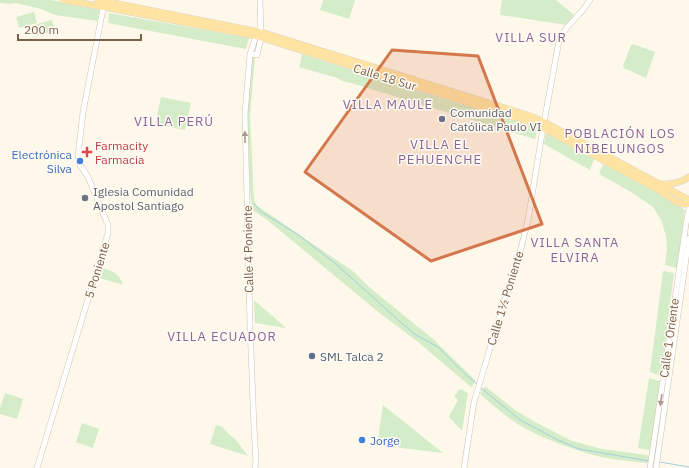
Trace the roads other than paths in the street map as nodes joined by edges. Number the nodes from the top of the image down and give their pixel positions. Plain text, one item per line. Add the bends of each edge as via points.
1 (63, 0) edge
2 (98, 0) edge
3 (260, 0) edge
4 (590, 0) edge
5 (104, 4) junction
6 (259, 36) junction
7 (250, 54) junction
8 (543, 125) junction
9 (689, 177) edge
10 (657, 184) junction
11 (689, 200) edge
12 (689, 204) edge
13 (689, 209) edge
14 (689, 238) edge
15 (651, 463) edge
16 (657, 464) edge
17 (37, 468) edge
18 (255, 468) edge
19 (464, 468) edge

1 - 5 main road, Calle 18 Sur
2 - 5 main road, Calle 18 Sur
3 - 6 street, Calle 4 Poniente
4 - 8 street, Calle 1½ Poniente via 571,21 559,41
5 - 6 main road, Calle 18 Sur
5 - 17 street, 5 Poniente via 83,112 78,158 108,225 108,233
6 - 7 street, Calle 4 Poniente
6 - 7 street, Calle 4 Poniente via 257,55
6 - 8 main road, Calle 18 Sur
18 -> 7 street, Calle 4 Poniente via 245,114
8 - 10 main road, Calle 18 Sur
8 - 12 main road, Calle 18 Sur via 675,201
8 - 19 street, Calle 1½ Poniente via 528,220 474,402
9 - 10 main road via 676,183
10 - 11 main road, Calle 18 Sur
13 -> 15 street, Calle 1 Oriente
14 - 16 street, Calle 1 Oriente

